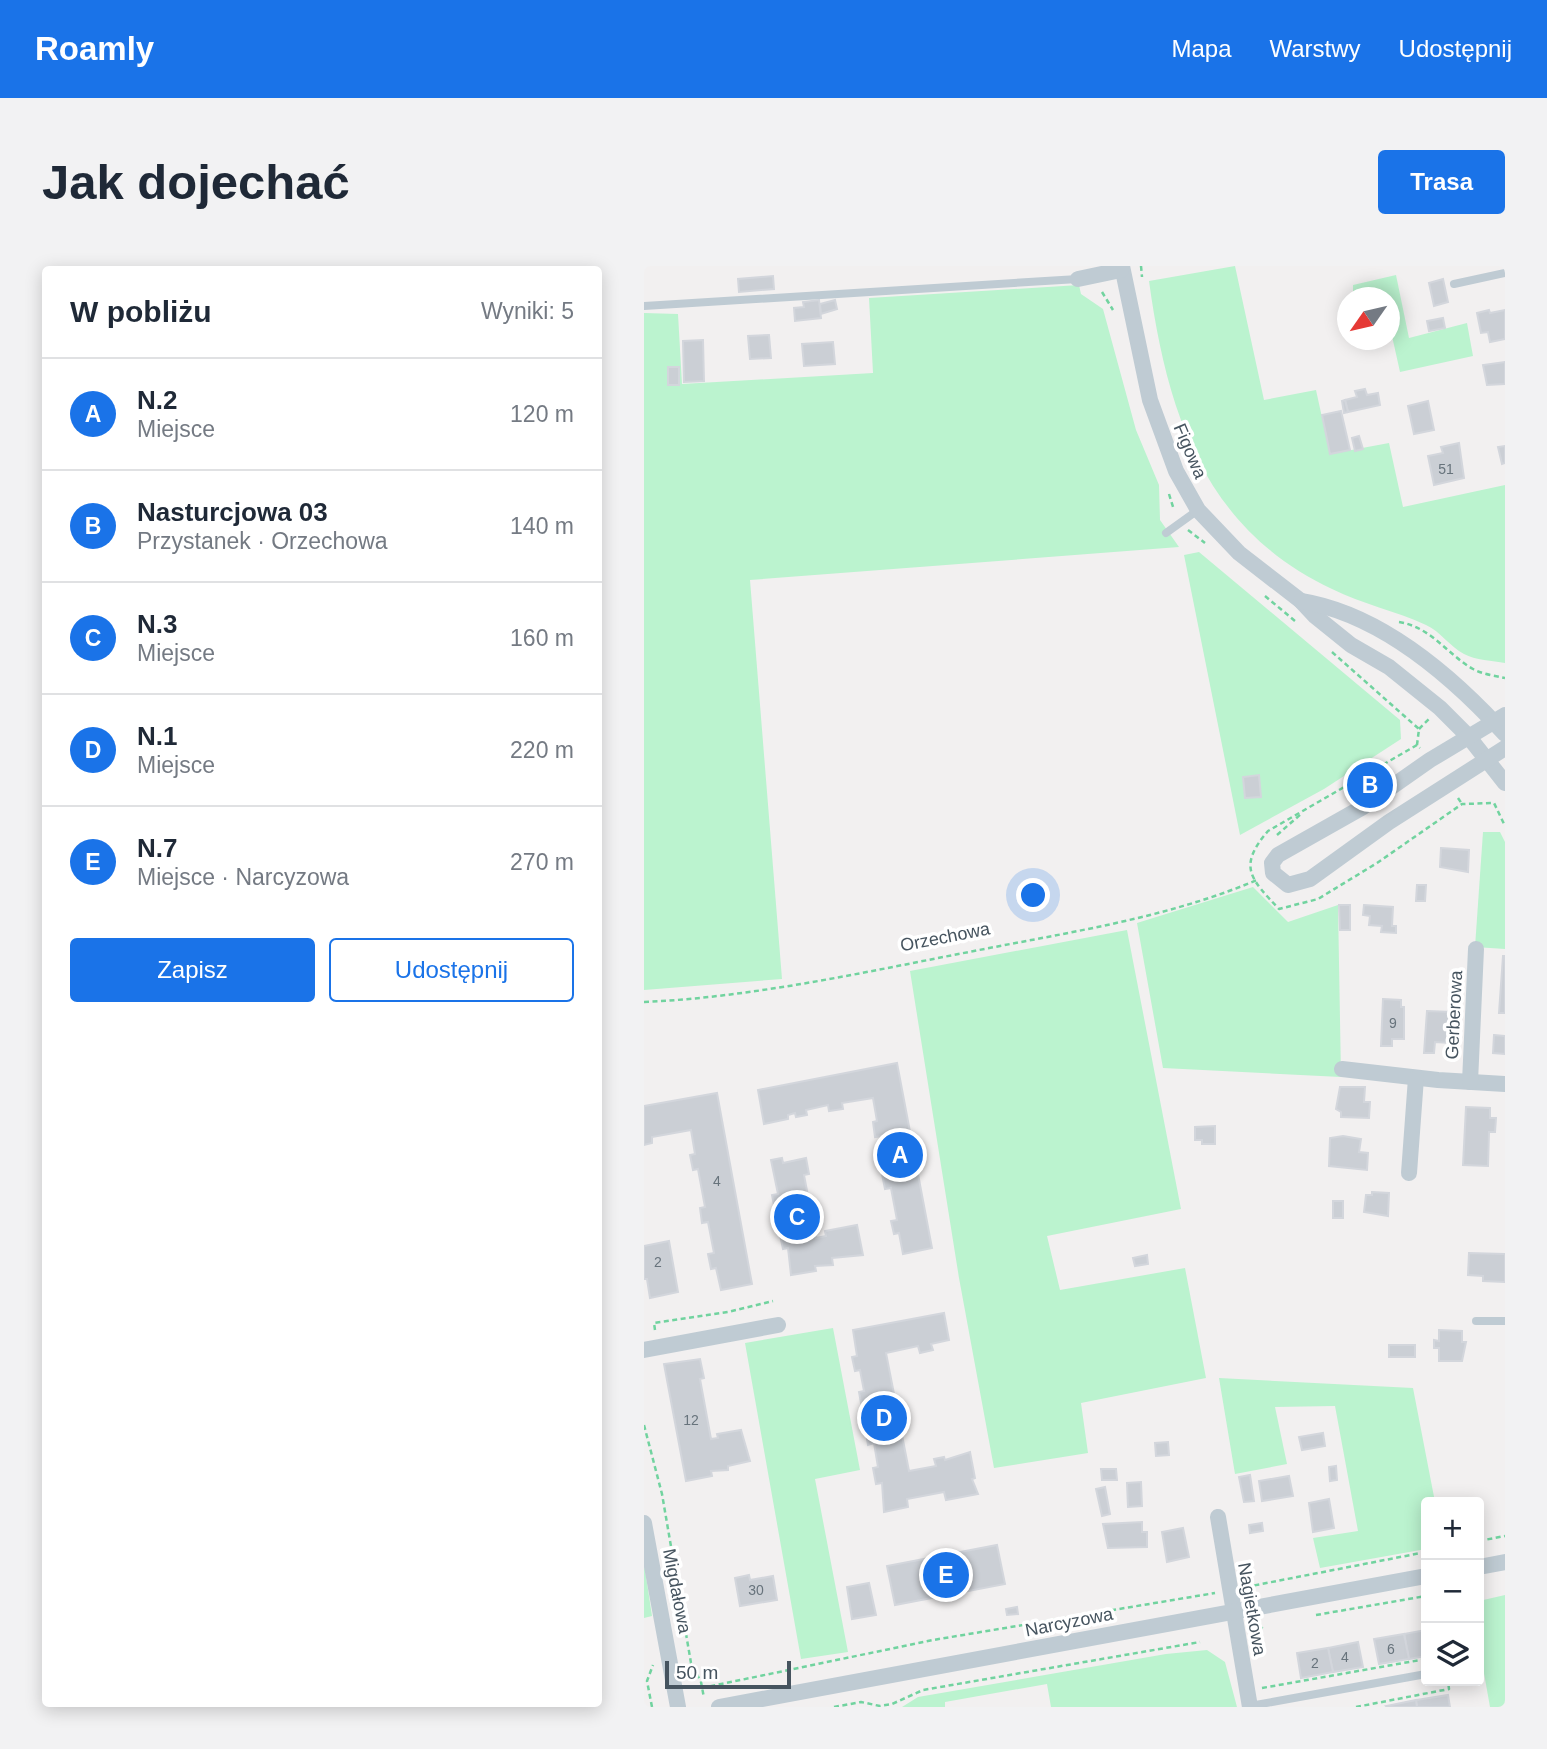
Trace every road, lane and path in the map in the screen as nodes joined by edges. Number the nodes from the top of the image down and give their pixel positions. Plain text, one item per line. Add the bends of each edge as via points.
1 (1141, 266) edge
2 (1120, 267) edge
3 (1505, 274) edge
4 (1078, 279) joint
5 (1142, 279) dead end
6 (1454, 284) dead end
7 (644, 306) edge
8 (1198, 510) junction
9 (1166, 533) dead end
10 (1301, 601) junction
11 (1393, 621) dead end
12 (1505, 678) edge
13 (1501, 724) edge
14 (1468, 736) junction
15 (1417, 745) dead end
16 (1505, 748) edge
17 (1486, 760) junction
18 (1505, 783) edge
19 (1505, 825) edge
20 (1268, 831) dead end
21 (1247, 884) dead end
22 (1318, 898) dead end
23 (1476, 949) dead end
24 (644, 1002) edge
25 (1342, 1069) dead end
26 (1416, 1078) junction
27 (1470, 1082) junction
28 (1505, 1084) edge
29 (1409, 1173) dead end
30 (773, 1301) dead end
31 (1476, 1321) dead end
32 (1505, 1321) edge
33 (778, 1325) dead end
34 (656, 1336) dead end
35 (644, 1350) edge
36 (644, 1425) edge
37 (1217, 1517) dead end
38 (644, 1524) edge
39 (1505, 1536) edge
40 (1484, 1540) edge
41 (1421, 1553) edge
42 (1505, 1562) edge
43 (1484, 1566) edge
44 (1421, 1577) edge
45 (1228, 1590) junction
46 (1421, 1597) edge
47 (1231, 1612) junction
48 (1310, 1616) dead end
49 (1271, 1622) dead end
50 (1253, 1641) dead end
51 (667, 1642) junction
52 (1200, 1642) dead end
53 (1421, 1660) edge
54 (1421, 1675) edge
55 (1260, 1676) dead end
56 (1449, 1686) edge
57 (702, 1688) junction
58 (1262, 1688) junction
59 (1255, 1705) edge
60 (652, 1707) edge
61 (678, 1707) edge
62 (706, 1707) edge
63 (719, 1707) edge
64 (834, 1707) edge
65 (1356, 1707) edge

1 - 5 path
2 - 4 street
2 - 8 street, Figowa via 1153,412 1176,471
3 - 6 lane
4 - 7 lane
8 - 9 lane
8 - 10 street, Figowa via 1239,553
10 - 13 street, Figowa via 1381,630 1445,675
10 - 14 street, Figowa via 1351,645 1389,667 1440,708
11 - 12 path via 1414,624 1474,670
13 - 14 street
14 - 17 street, Figowa
14 - 17 street via 1363,807 1278,855 1272,873 1284,884 1301,883
15 - 20 path
16 - 17 street
17 - 18 street, Figowa
19 - 22 path via 1494,803 1462,804
21 - 24 path, Orzechowa via 1132,920 1002,946 783,986
23 - 27 street, Gerberowa
25 - 26 street, Gerberowa
26 - 27 street, Gerberowa
26 - 29 street
27 - 28 street, Gerberowa
30 - 34 path via 654,1323
31 - 32 lane
33 - 35 street
36 - 57 path via 662,1494 691,1663
37 - 45 street, Nagietkowa
38 - 51 street, Migdałowa
39 - 40 path
41 - 45 path
42 - 43 street
44 - 47 street, Narcyzowa
45 - 47 street, Nagietkowa
45 - 57 path via 906,1644
46 - 48 path
47 - 59 street, Nagietkowa
47 - 63 street, Narcyzowa
49 - 50 path via 1262,1624
51 - 60 path via 647,1681
51 - 61 street, Migdałowa
52 - 64 path via 923,1690 892,1704 861,1702
53 - 58 path
54 - 59 lane
55 - 58 path
56 - 65 path
57 - 62 path
58 - 59 path

